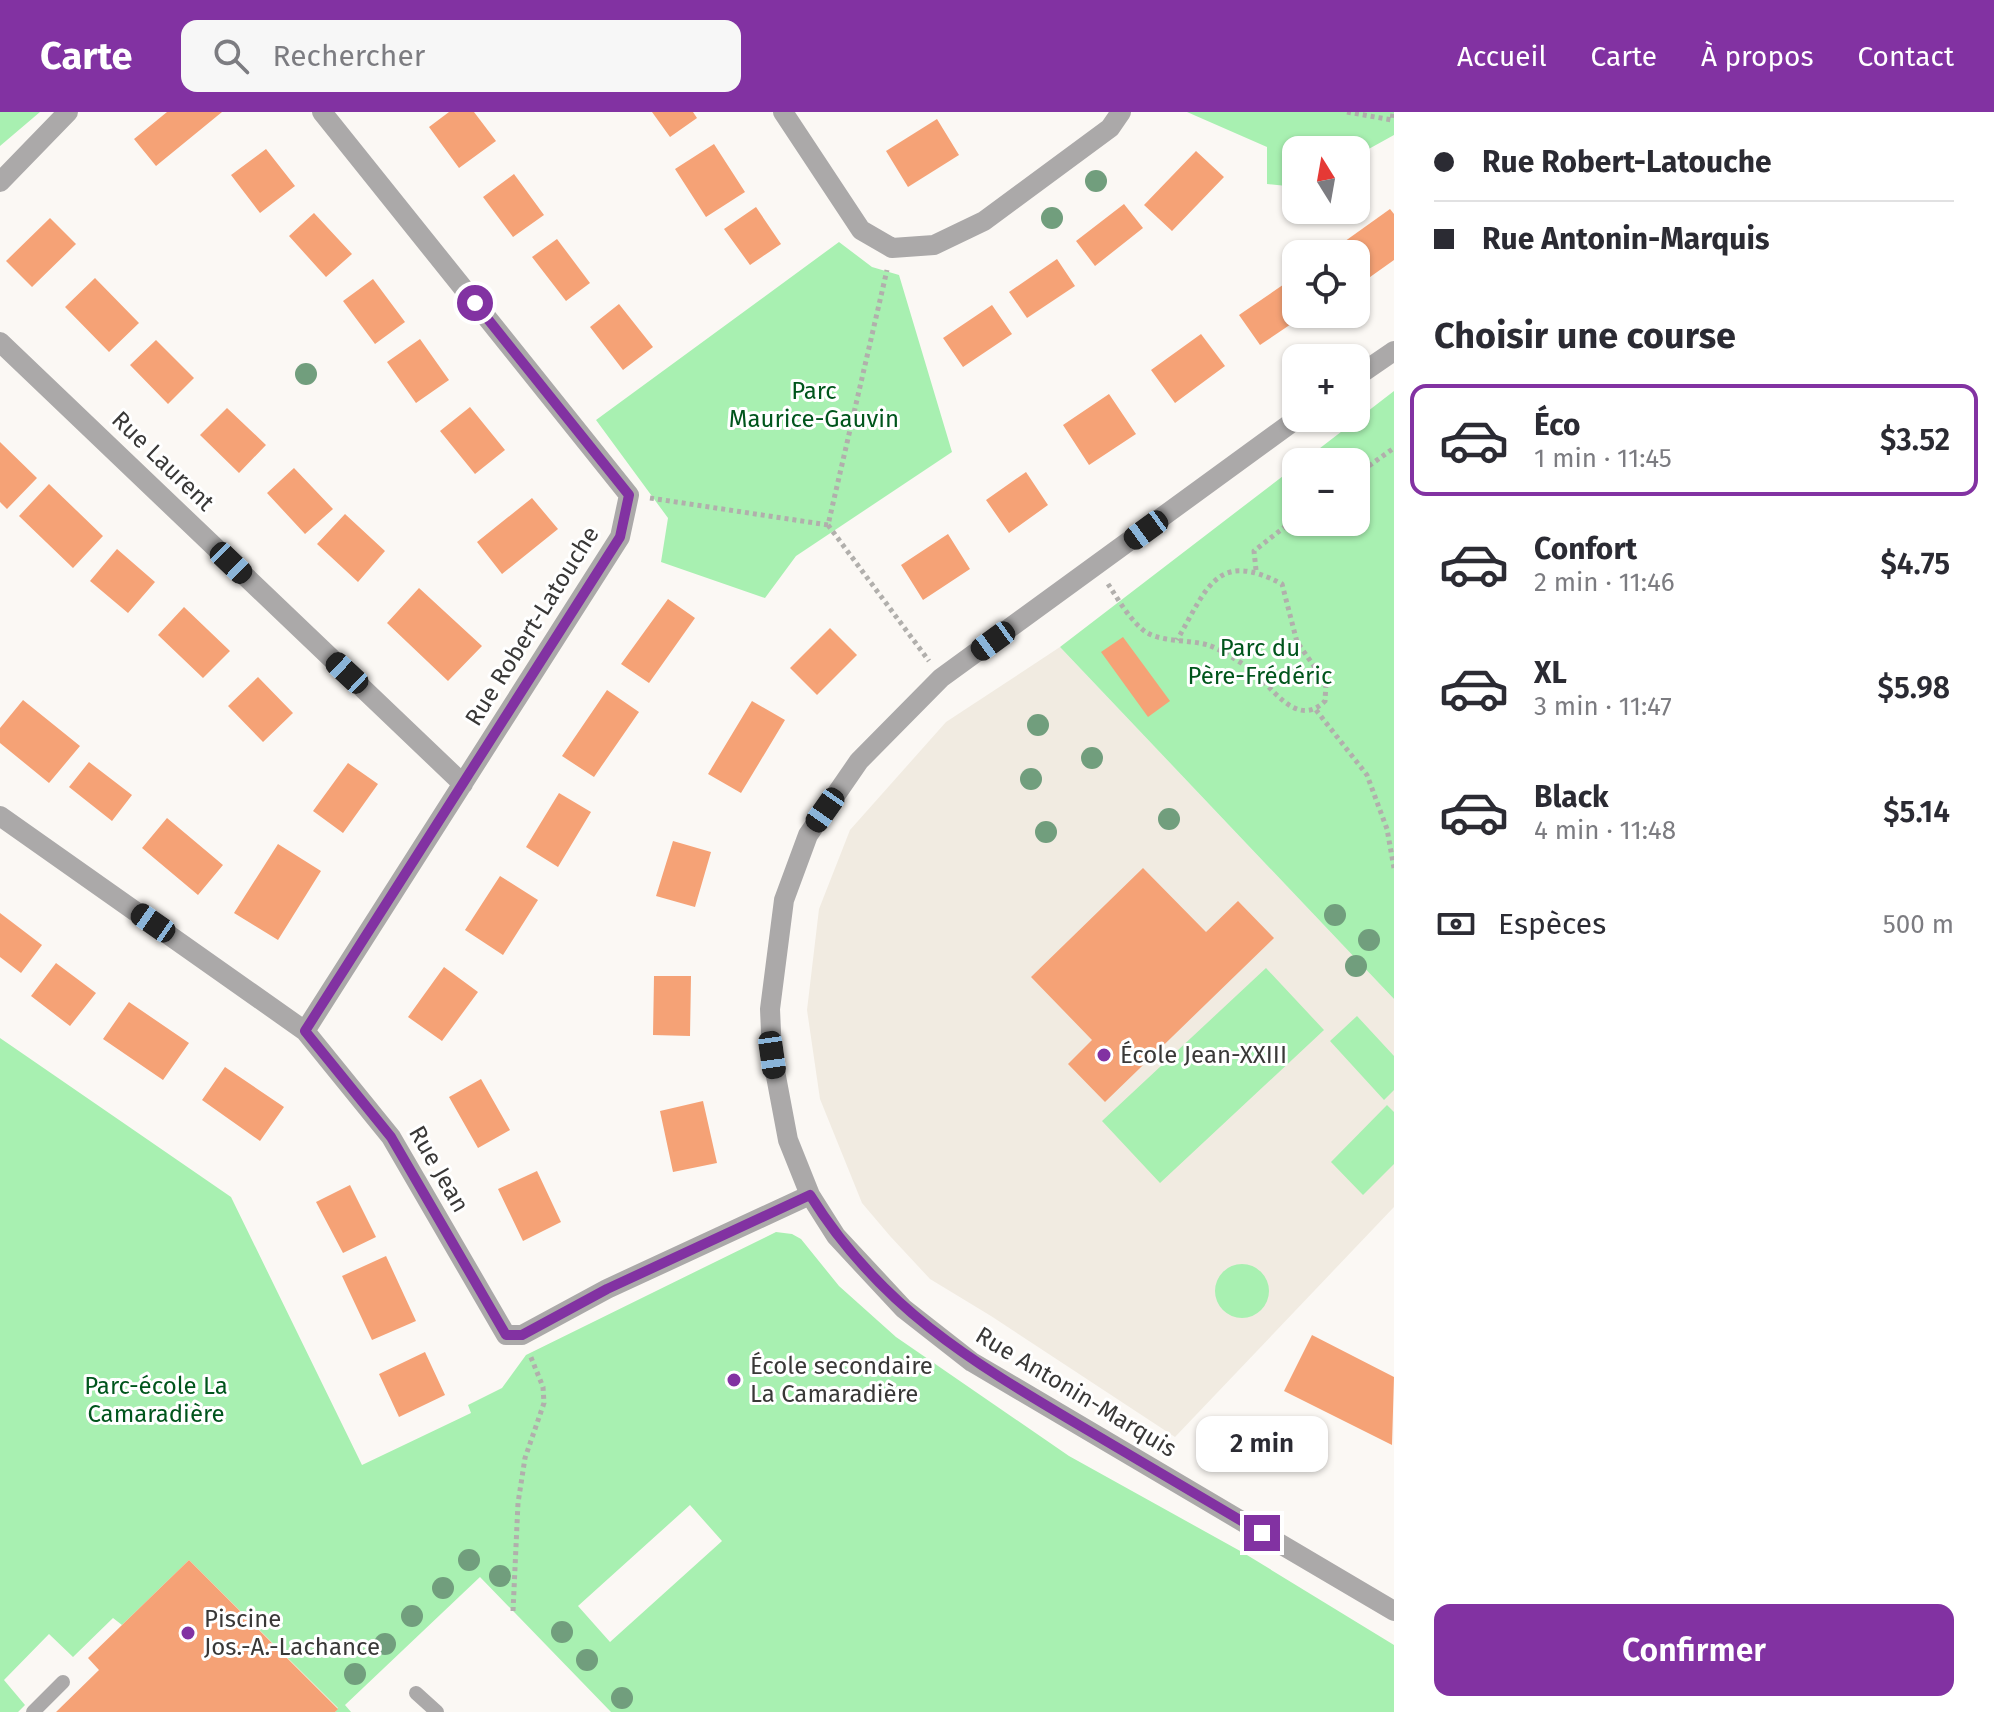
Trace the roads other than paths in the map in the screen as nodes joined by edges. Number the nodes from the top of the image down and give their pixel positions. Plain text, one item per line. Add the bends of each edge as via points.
1 (68, 112) edge
2 (322, 112) edge
3 (783, 112) edge
4 (1121, 112) edge
5 (0, 182) edge
6 (0, 342) edge
7 (1394, 351) edge
8 (1370, 367) edge
9 (1282, 430) edge
10 (463, 784) junction
11 (0, 816) edge
12 (305, 1031) junction
13 (810, 1195) junction
14 (1394, 1611) edge
15 (63, 1682) dead end
16 (416, 1693) dead end
17 (33, 1712) edge
18 (437, 1712) edge

1 - 5 street
2 - 10 street, Rue Robert-Latouche via 629,495 620,537
3 - 4 street via 861,230 892,248 934,245 984,221 1110,128
6 - 10 street, Rue Laurent
7 - 8 street
9 - 13 street, Rue Antonin-Marquis via 941,678 859,761 808,835 784,900 770,1009 772,1055 788,1140
10 - 12 street, Rue Robert-Latouche
11 - 12 street, Rue Jean
12 - 13 street, Rue Jean via 391,1137 506,1335 522,1335 607,1289
13 - 14 street, Rue Antonin-Marquis via 869,1273 903,1308 972,1362
15 - 17 lane
16 - 18 lane

